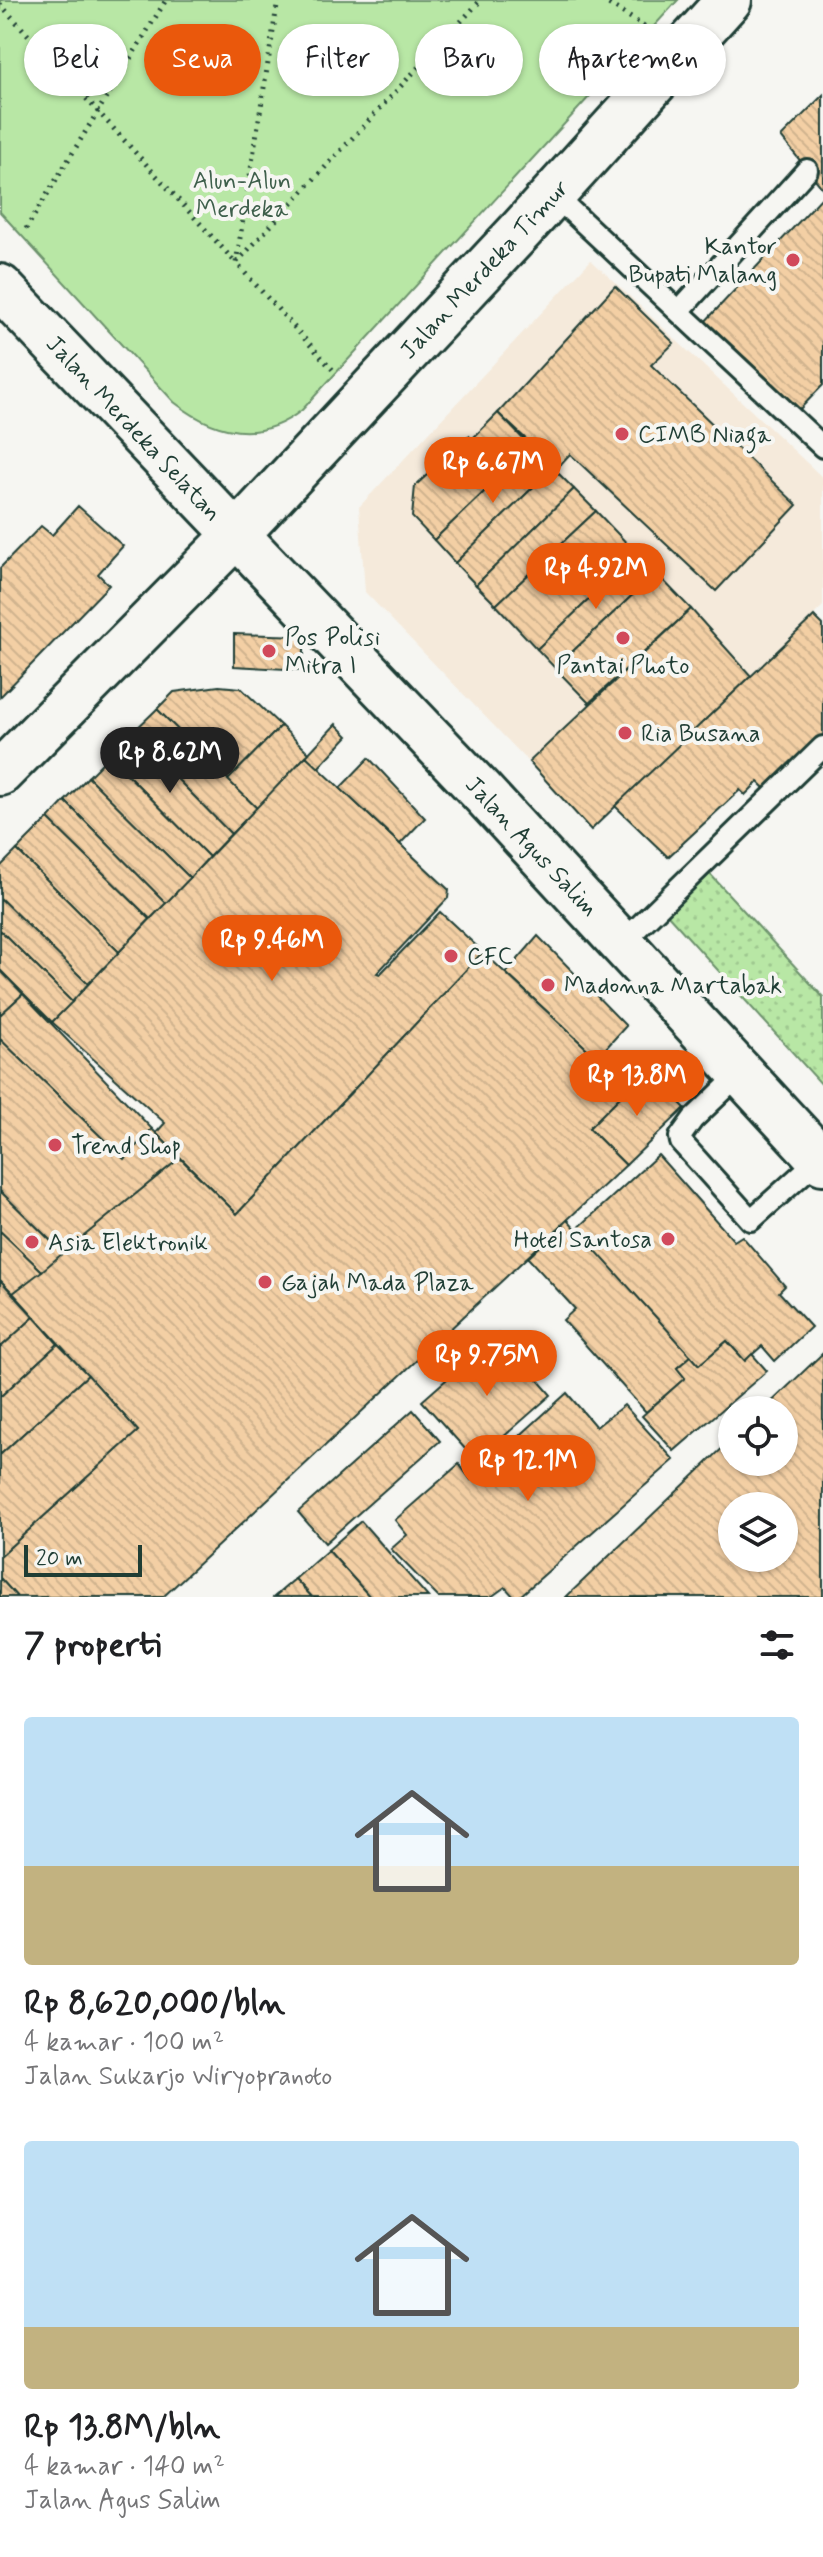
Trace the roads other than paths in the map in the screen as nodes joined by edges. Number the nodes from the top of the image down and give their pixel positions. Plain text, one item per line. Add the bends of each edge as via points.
1 (729, 0) edge
2 (807, 170) dead end
3 (553, 194) junction
4 (0, 287) edge
5 (679, 311) junction
6 (823, 447) edge
7 (236, 535) junction
8 (823, 747) edge
9 (0, 773) edge
10 (622, 943) junction
11 (741, 1073) junction
12 (821, 1160) edge

1 - 3 main road, Jalan Merdeka Timur
2 - 5 lane
3 - 5 lane
3 - 7 main road, Jalan Merdeka Timur
4 - 7 main road, Jalan Merdeka Selatan
5 - 6 lane
7 - 9 main road, Jalan Merdeka Timur
7 - 10 main road, Jalan Agus Salim
8 - 10 lane
10 - 11 main road, Jalan Agus Salim
11 - 12 main road, Jalan Agus Salim
11 - 12 lane via 680,1137 751,1220

